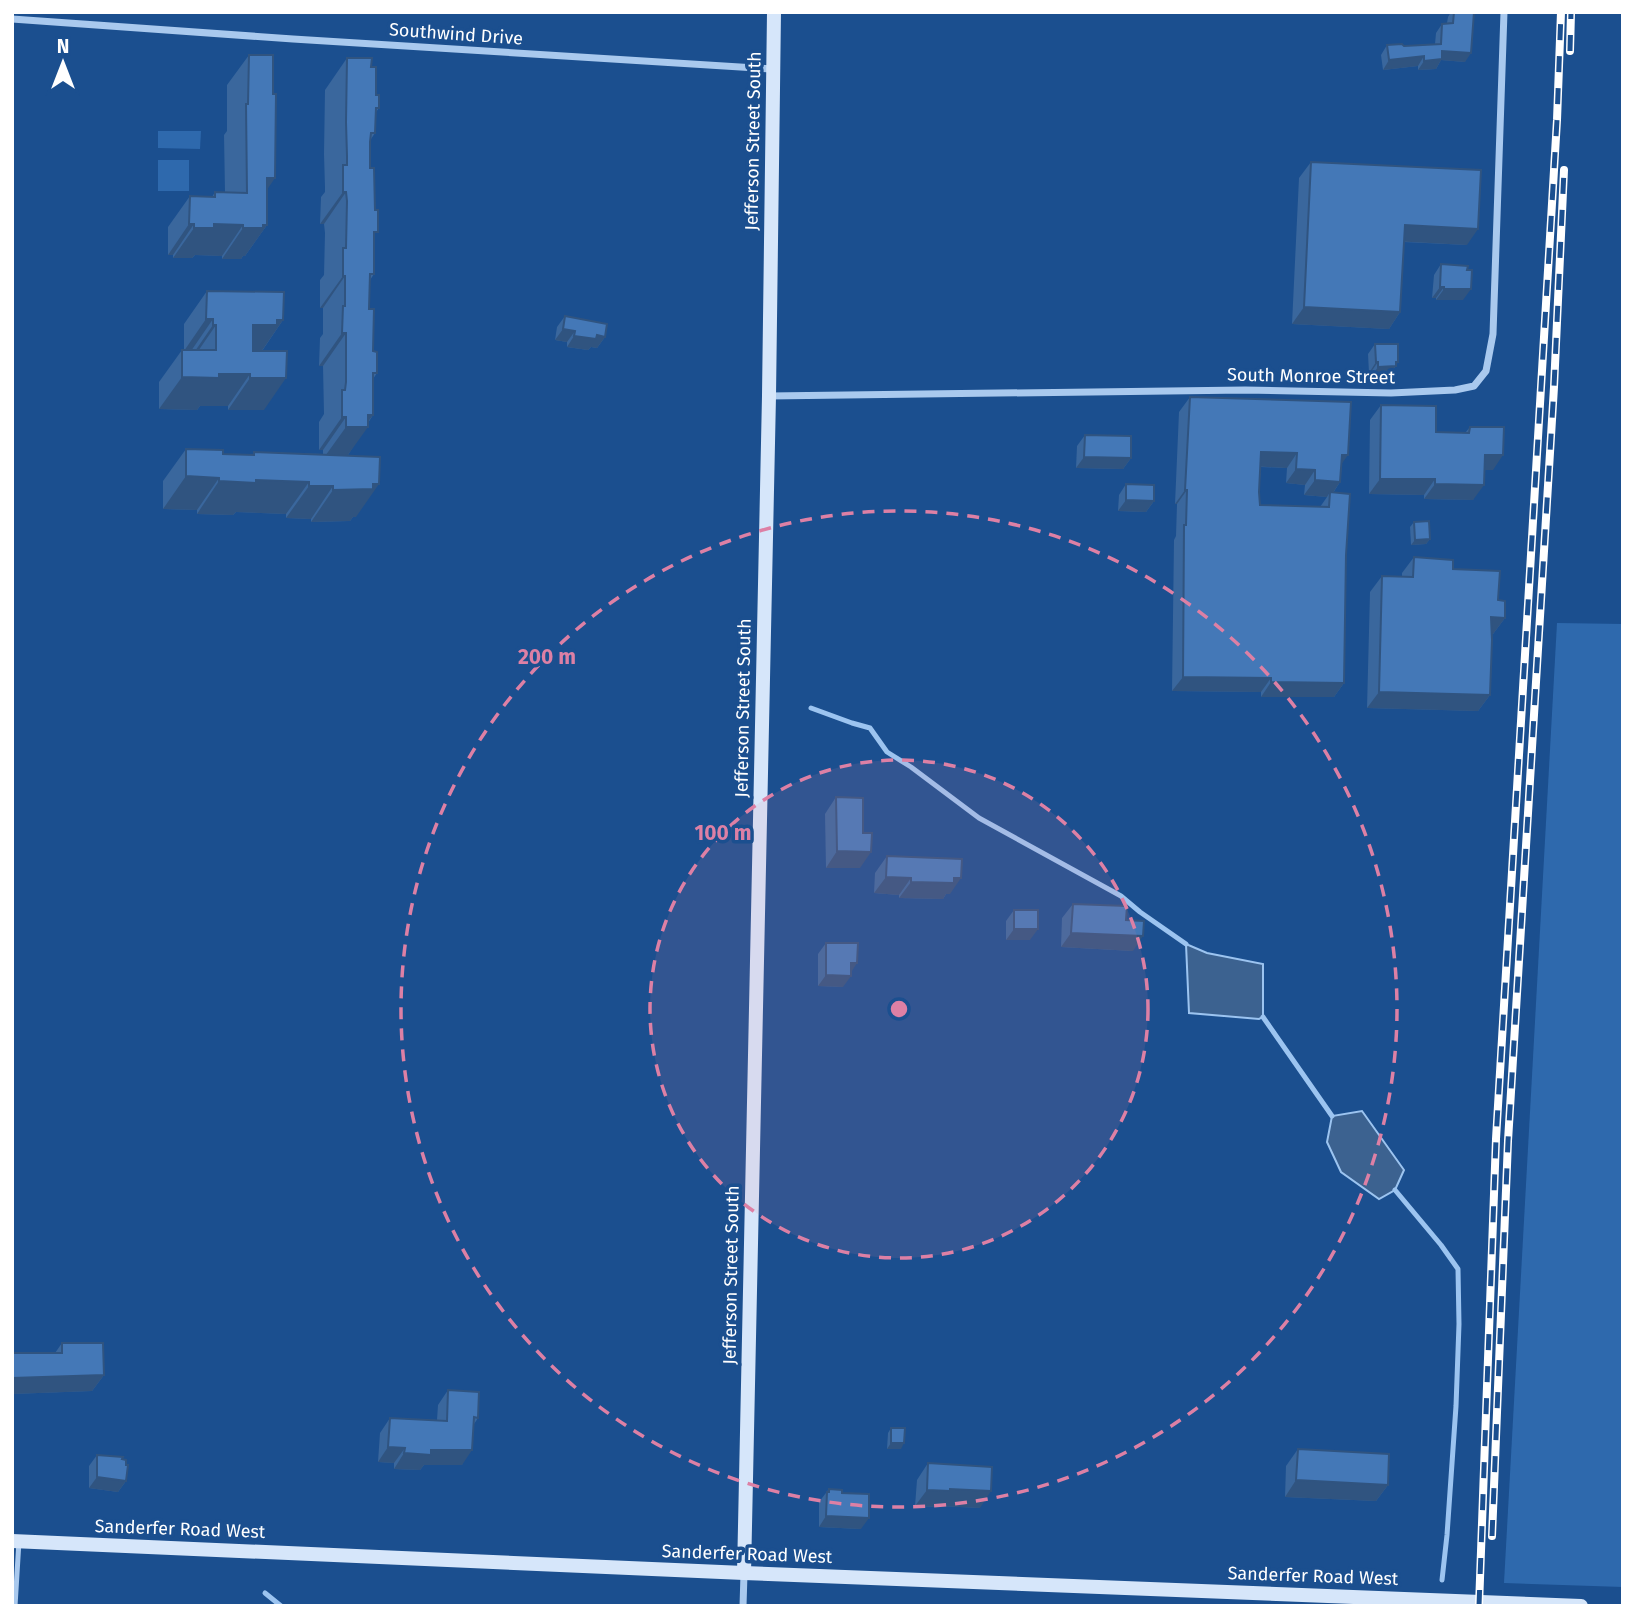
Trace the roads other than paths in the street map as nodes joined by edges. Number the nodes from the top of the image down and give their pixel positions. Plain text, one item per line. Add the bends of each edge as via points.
1 (774, 12) edge
2 (1504, 12) edge
3 (12, 19) edge
4 (772, 69) junction
5 (769, 396) junction
6 (15, 1541) edge
7 (744, 1573) junction
8 (15, 1606) edge
9 (743, 1606) edge
10 (1581, 1606) edge

1 - 4 street, Jefferson Street South
2 - 5 street, South Monroe Street via 1493,334 1486,371 1474,386 1391,393 1245,390
3 - 4 street, Southwind Drive
4 - 5 street, Jefferson Street South
5 - 7 street, Jefferson Street South
6 - 7 street, Sanderfer Road West
6 - 8 lane
7 - 9 street
7 - 10 street, Sanderfer Road West

